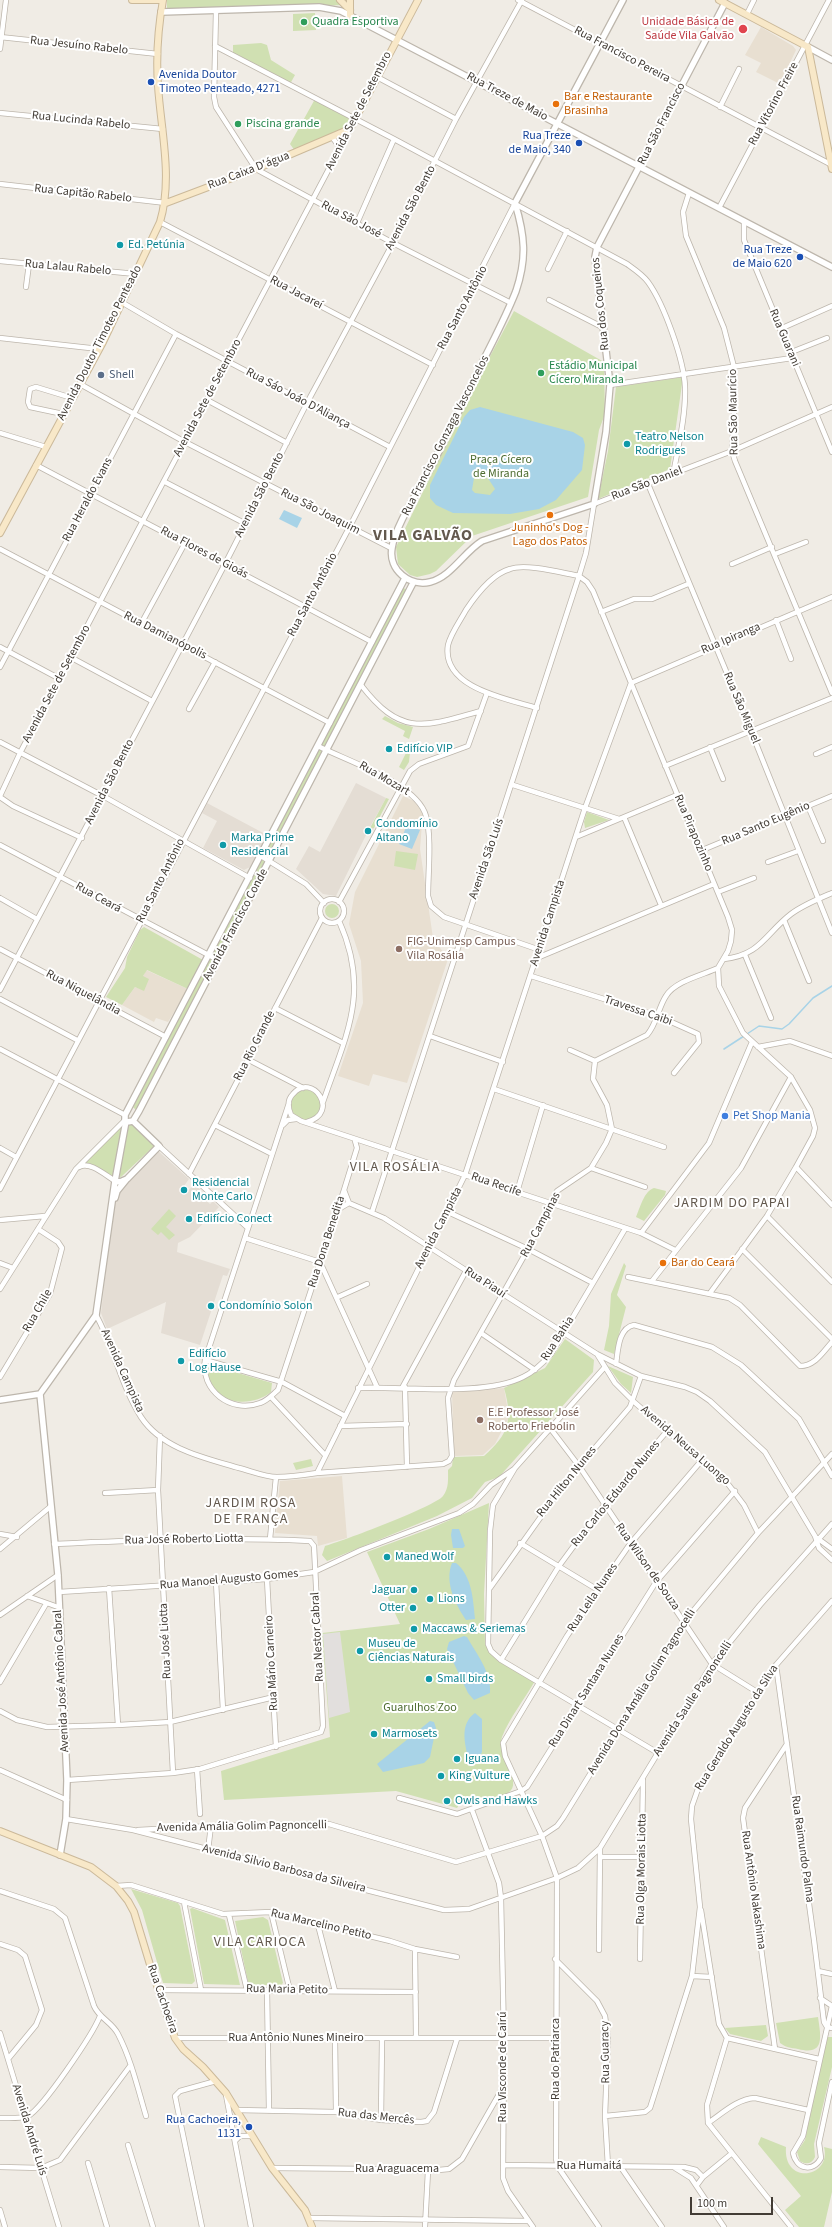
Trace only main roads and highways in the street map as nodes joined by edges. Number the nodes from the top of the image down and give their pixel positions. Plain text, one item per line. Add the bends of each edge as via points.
1 (132, 0) edge
2 (163, 0) edge
3 (340, 0) edge
4 (350, 0) edge
5 (418, 0) edge
6 (724, 1) edge
7 (350, 129) joint
8 (832, 166) edge
9 (166, 203) junction
10 (0, 533) edge
11 (0, 1831) edge
12 (312, 2227) edge

1 - 2 main road
2 - 9 main road, Avenida Doutor Timoteo Penteado via 158,85 167,186
3 - 4 main road via 350,12
5 - 7 main road, Avenida Sete de Setembro
6 - 8 main road via 807,46
7 - 9 main road, Rua Caixa D'água via 256,169
9 - 10 main road, Avenida Doutor Timoteo Penteado via 123,303
11 - 12 main road, Rua Cachoeira via 91,1867 116,1886 128,1901 134,1912 175,2038 182,2049 226,2093 272,2168 309,2218

